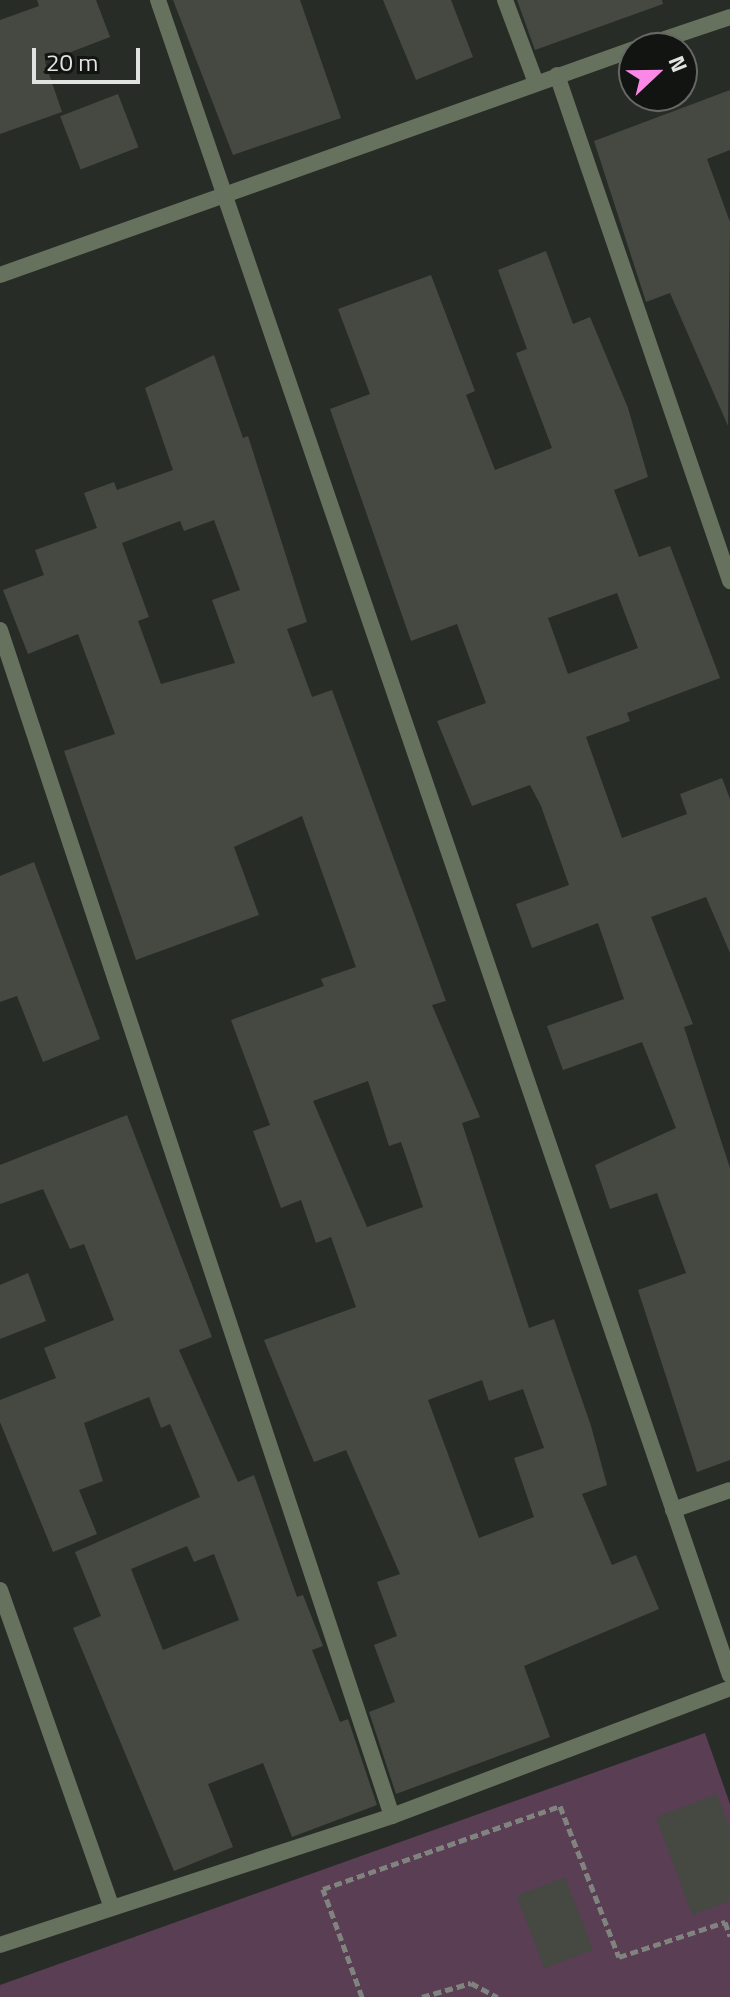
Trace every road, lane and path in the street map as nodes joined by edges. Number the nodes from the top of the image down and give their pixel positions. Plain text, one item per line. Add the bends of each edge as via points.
1 (158, 0) edge
2 (505, 0) edge
3 (730, 17) edge
4 (686, 32) edge
5 (618, 55) edge
6 (557, 75) junction
7 (536, 83) junction
8 (227, 196) junction
9 (0, 275) edge
10 (730, 581) edge
11 (0, 630) edge
12 (730, 1490) edge
13 (673, 1510) junction
14 (0, 1590) edge
15 (730, 1675) edge
16 (730, 1688) edge
17 (392, 1816) junction
18 (111, 1905) junction
19 (730, 1936) edge
20 (0, 1945) edge
21 (362, 1997) edge
22 (422, 1997) edge
23 (497, 1997) edge

1 - 8 street
2 - 7 street
3 - 4 street
5 - 6 street
6 - 7 street
6 - 10 street
7 - 8 street
8 - 9 street
8 - 13 street
11 - 17 street
12 - 13 street
13 - 15 street
14 - 18 street
16 - 17 street
17 - 18 street
18 - 20 street
19 - 21 path via 725,1922 619,1957 560,1806 323,1889
22 - 23 path via 471,1983

